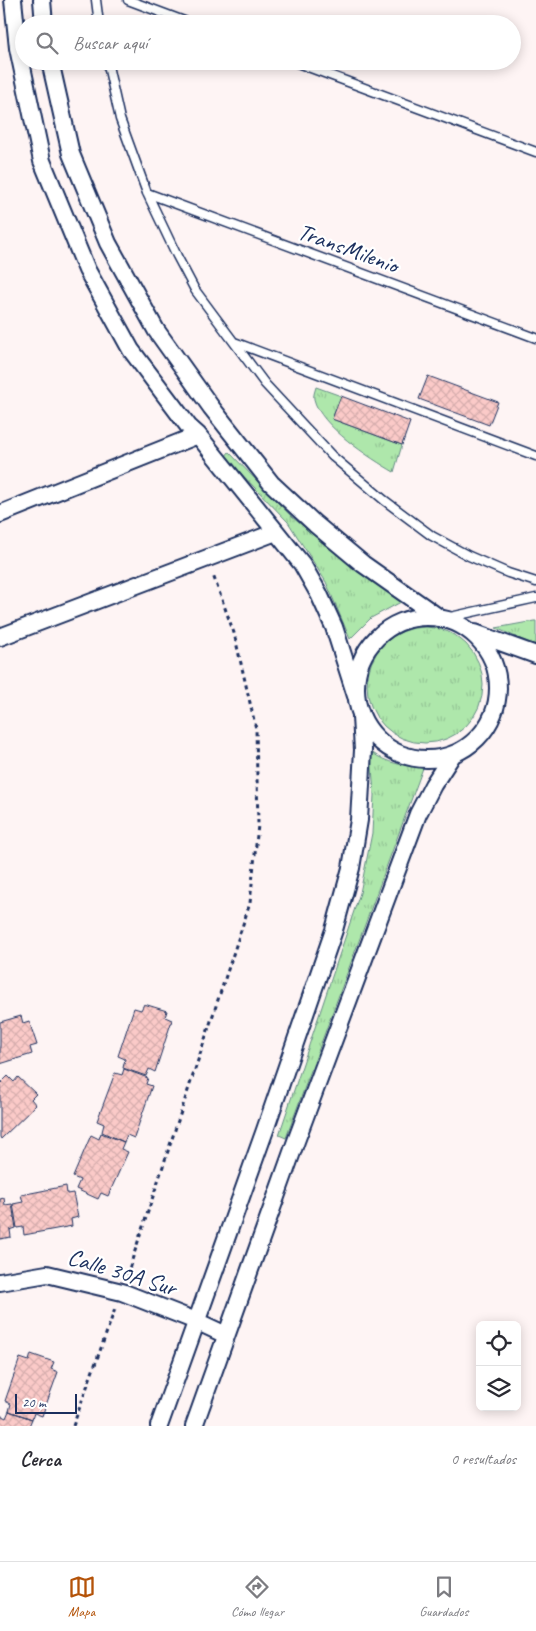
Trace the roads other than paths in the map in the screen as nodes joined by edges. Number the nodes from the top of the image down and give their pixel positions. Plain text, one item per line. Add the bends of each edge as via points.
1 (13, 0) edge
2 (42, 0) edge
3 (96, 0) edge
4 (128, 0) edge
5 (43, 15) edge
6 (98, 15) edge
7 (168, 15) edge
8 (15, 19) edge
9 (23, 70) edge
10 (52, 70) edge
11 (109, 70) edge
12 (316, 70) edge
13 (536, 152) edge
14 (147, 193) junction
15 (536, 338) edge
16 (232, 342) junction
17 (198, 435) junction
18 (536, 456) edge
19 (0, 514) edge
20 (276, 532) junction
21 (536, 582) edge
22 (536, 598) edge
23 (441, 618) junction
24 (469, 631) junction
25 (0, 637) edge
26 (536, 655) edge
27 (356, 696) junction
28 (361, 716) junction
29 (453, 754) junction
30 (0, 1282) edge
31 (196, 1321) junction
32 (226, 1335) junction
33 (159, 1426) edge
34 (194, 1426) edge

1 - 8 street
2 - 5 street
3 - 6 lane
4 - 7 lane
9 - 17 street via 42,161 87,270 131,350
10 - 23 street via 71,154 108,244 156,330 211,407 272,482 363,564
11 - 14 lane via 120,119
12 - 13 lane
14 - 15 lane, TransMilenio
14 - 16 lane via 195,290
16 - 18 lane
16 - 21 lane via 265,384 332,456 384,500 432,536 485,563
17 - 19 street
17 - 20 street
20 - 25 street
20 - 27 street via 302,564 319,594 334,627
22 - 23 lane
23 - 24 street
23 - 27 street via 418,618 397,624 379,636 365,653 357,674
24 - 26 street
24 - 29 street via 484,645 494,664 498,684 496,705 488,724 475,741
27 - 28 street
28 - 29 street via 373,735 403,755 432,759
28 - 31 street via 363,750 359,820 351,868 334,930
29 - 32 street via 418,814
30 - 31 street, Calle 30A Sur via 46,1274 122,1292
31 - 32 street, Calle 30A Sur
31 - 33 street
32 - 34 street

